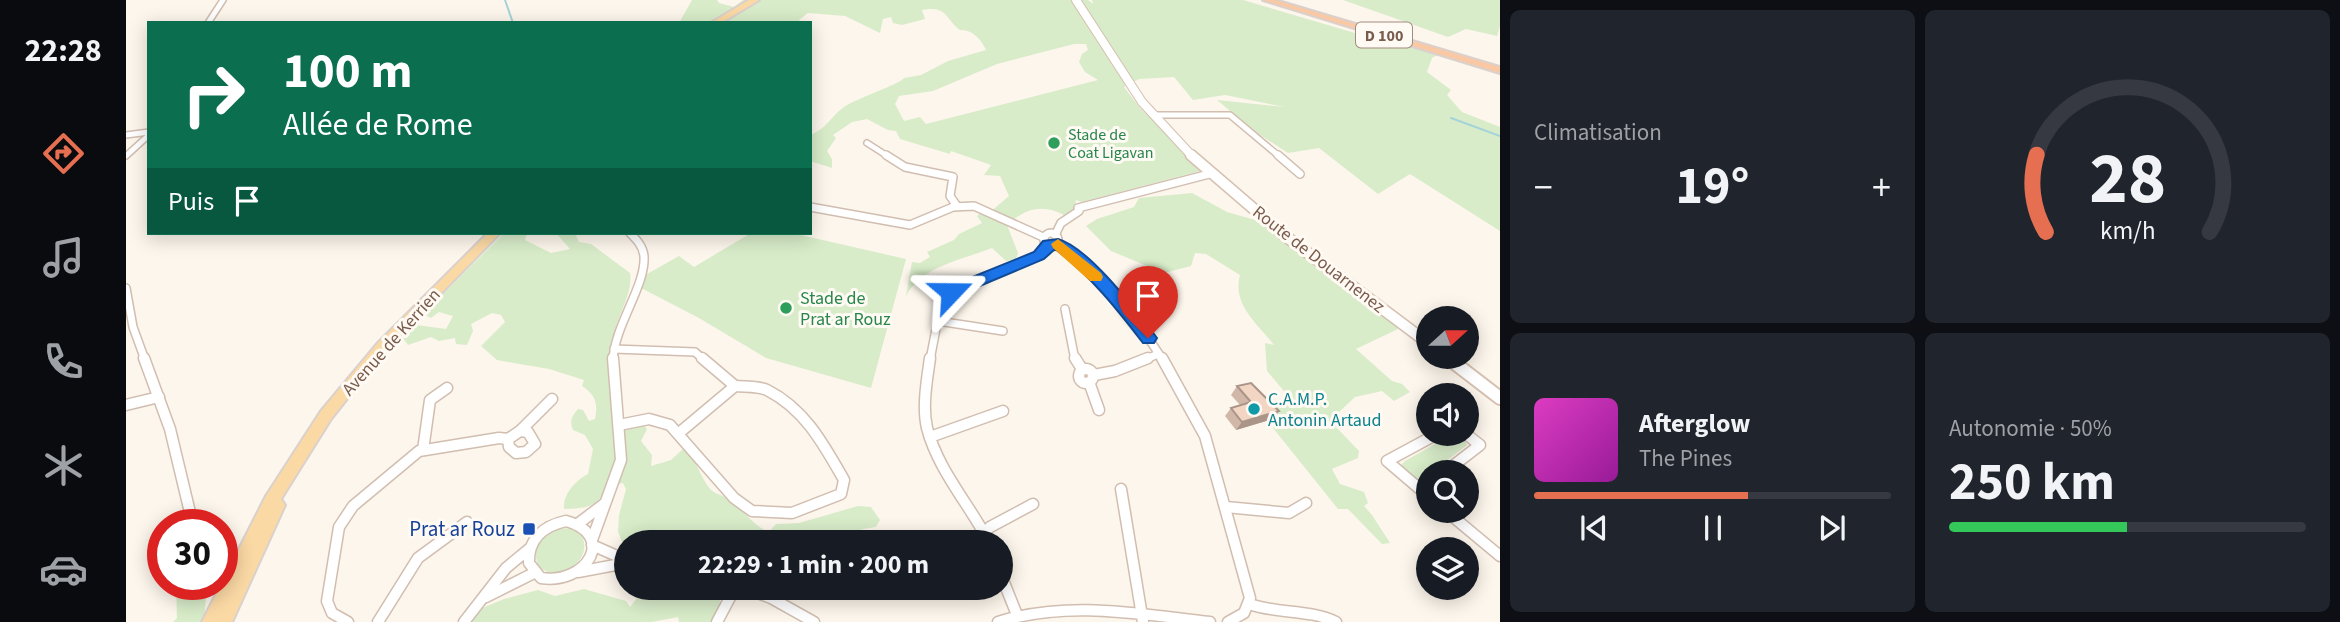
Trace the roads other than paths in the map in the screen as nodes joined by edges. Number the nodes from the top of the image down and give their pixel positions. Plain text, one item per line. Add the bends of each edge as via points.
1 (223, 0) edge
2 (755, 0) edge
3 (1076, 0) edge
4 (1267, 0) edge
5 (1287, 0) edge
6 (209, 21) edge
7 (718, 21) edge
8 (1500, 63) edge
9 (1500, 70) edge
10 (1153, 115) junction
11 (147, 134) edge
12 (126, 135) edge
13 (147, 136) edge
14 (867, 143) dead end
15 (126, 156) edge
16 (1213, 173) junction
17 (1300, 174) dead end
18 (957, 205) junction
19 (812, 207) edge
20 (492, 235) edge
21 (632, 235) edge
22 (1051, 240) junction
23 (126, 288) edge
24 (1150, 297) dead end
25 (1125, 306) junction
26 (1065, 309) dead end
27 (938, 321) junction
28 (1003, 331) dead end
29 (1416, 334) edge
30 (614, 349) junction
31 (1158, 354) junction
32 (1463, 369) edge
33 (1092, 379) junction
34 (735, 386) junction
35 (447, 388) dead end
36 (159, 397) junction
37 (1500, 398) edge
38 (552, 400) dead end
39 (126, 405) edge
40 (1099, 410) dead end
41 (1003, 411) dead end
42 (619, 425) junction
43 (520, 431) junction
44 (679, 433) junction
45 (930, 437) junction
46 (508, 439) junction
47 (1416, 445) edge
48 (1479, 446) edge
49 (423, 450) junction
50 (1461, 460) edge
51 (1416, 483) edge
52 (1121, 489) dead end
53 (1306, 503) dead end
54 (604, 504) junction
55 (1033, 504) dead end
56 (1226, 507) junction
57 (189, 509) edge
58 (467, 522) dead end
59 (579, 523) junction
60 (1460, 523) edge
61 (982, 530) edge
62 (997, 530) edge
63 (592, 543) junction
64 (529, 550) junction
65 (614, 555) edge
66 (1500, 556) edge
67 (614, 564) edge
68 (238, 567) edge
69 (578, 572) junction
70 (534, 573) junction
71 (483, 599) junction
72 (221, 600) edge
73 (228, 600) edge
74 (729, 600) edge
75 (775, 600) edge
76 (1011, 600) edge
77 (1249, 604) junction
78 (1017, 615) junction
79 (1142, 618) edge
80 (210, 622) edge
81 (223, 622) edge
82 (348, 622) edge
83 (378, 622) edge
84 (464, 622) edge
85 (717, 622) edge
86 (814, 622) edge
87 (998, 622) edge
88 (1210, 622) edge
89 (1228, 622) edge
90 (1336, 622) edge

1 - 6 street
2 - 7 main road
3 - 10 main road, Route de Douarnenez
4 - 9 highway, D 100
5 - 8 highway, D 100
10 - 16 main road, Route de Douarnenez
10 - 17 street via 1230,115
11 - 12 street
13 - 15 street
14 - 18 street via 905,167 953,177 950,196
16 - 22 street via 1078,210 1061,223
16 - 29 main road, Route de Douarnenez via 1262,217
18 - 19 street via 910,225
18 - 22 street via 979,207
20 - 68 main road, Avenue de Kerrien via 375,354 336,402 297,459
21 - 30 street via 644,258
22 - 25 street via 1076,257
22 - 27 street via 1039,255 946,295
23 - 36 street via 133,327
24 - 25 street
25 - 31 street
26 - 33 street via 1075,359
27 - 28 street
27 - 45 street via 925,409
30 - 34 street via 695,352
30 - 42 street
31 - 33 street
31 - 56 street via 1209,444
32 - 37 main road
33 - 40 street
34 - 44 street
34 - 44 street via 766,389 808,421 844,480 841,494 792,513 752,511 734,498
35 - 49 street via 430,400
36 - 39 street
36 - 57 street
38 - 43 street
41 - 45 street
42 - 44 street via 654,419
42 - 54 street via 620,466
43 - 46 street
43 - 46 street via 528,432 536,449 516,453
45 - 61 street
46 - 49 street
47 - 51 street via 1387,461
48 - 50 street
49 - 82 street via 394,469 341,521 327,601 332,613
52 - 79 street
53 - 56 street via 1289,513
54 - 59 street
54 - 63 street
55 - 62 street
56 - 77 street
58 - 83 street via 418,558
59 - 63 street
59 - 64 street via 552,524
60 - 66 street
63 - 65 street
63 - 69 street via 586,564
64 - 70 street
64 - 71 street via 506,568
67 - 69 street
69 - 70 street via 555,581
70 - 71 street
71 - 84 street
72 - 80 main road, Avenue de Kerrien
73 - 81 main road, Avenue de Kerrien
74 - 85 street
75 - 86 street
76 - 78 street
77 - 89 street via 1240,617
77 - 90 street
78 - 79 street via 1062,607
78 - 87 street
79 - 88 street

